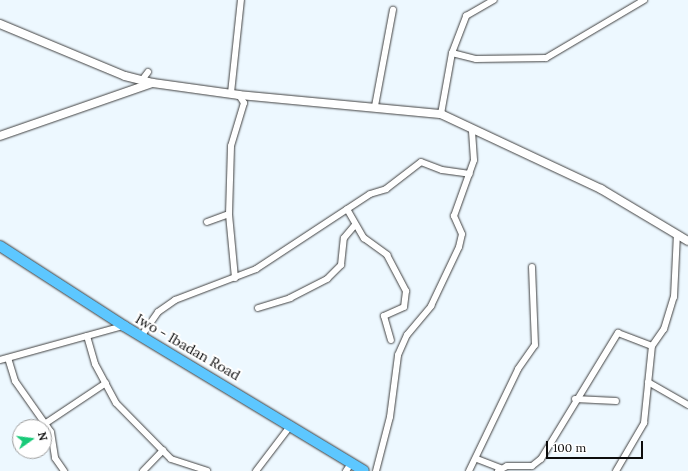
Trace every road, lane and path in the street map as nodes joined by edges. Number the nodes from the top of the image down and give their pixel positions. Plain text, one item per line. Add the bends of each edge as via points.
1 (241, 0) edge
2 (494, 0) edge
3 (644, 0) edge
4 (393, 10) dead end
5 (0, 24) edge
6 (452, 54) junction
7 (148, 72) dead end
8 (142, 80) junction
9 (153, 83) junction
10 (231, 93) junction
11 (239, 95) junction
12 (375, 106) junction
13 (441, 114) junction
14 (472, 130) junction
15 (0, 136) edge
16 (470, 174) junction
17 (347, 209) junction
18 (229, 214) junction
19 (207, 222) dead end
20 (355, 225) junction
21 (678, 234) junction
22 (688, 241) edge
23 (0, 246) edge
24 (532, 267) dead end
25 (235, 278) junction
26 (258, 308) dead end
27 (124, 326) junction
28 (142, 334) junction
29 (87, 336) junction
30 (391, 340) dead end
31 (652, 346) junction
32 (8, 358) junction
33 (0, 360) edge
34 (648, 382) junction
35 (106, 383) junction
36 (575, 399) junction
37 (616, 401) dead end
38 (688, 405) edge
39 (43, 419) edge
40 (52, 419) edge
41 (291, 425) junction
42 (52, 444) edge
43 (163, 450) junction
44 (477, 459) junction
45 (352, 462) junction
46 (499, 469) edge
47 (64, 471) edge
48 (143, 471) edge
49 (207, 471) edge
50 (256, 471) edge
51 (346, 471) edge
52 (364, 471) edge
53 (376, 471) edge
54 (468, 471) edge
55 (616, 471) edge

1 - 10 street
2 - 6 street via 466,16
3 - 6 street via 546,58 476,59
4 - 12 street
5 - 8 street
6 - 13 street
7 - 8 street
8 - 9 street
9 - 10 street
9 - 15 street
10 - 11 street
11 - 12 street
11 - 18 street via 244,103 231,146
12 - 13 street
13 - 14 street
14 - 16 street via 475,142
14 - 21 street via 601,189
16 - 17 street via 442,170 421,162 386,189 370,194
16 - 53 street via 454,216 462,234 459,247 434,300 407,335 398,355 390,418
17 - 20 street
17 - 25 street via 256,269
18 - 19 street
18 - 25 street
20 - 26 street via 344,238 341,265 327,279 290,298
20 - 30 street via 364,238 388,255 406,292 404,307 384,316
21 - 22 street
21 - 31 street via 674,297 664,329
23 - 27 main road, Iwo - Ibadan Road
24 - 44 street via 535,345 518,368
25 - 28 street via 175,300 158,312
27 - 28 main road, Iwo - Ibadan Road
27 - 29 street
28 - 41 main road, Iwo - Ibadan Road
29 - 32 street
29 - 35 street
31 - 34 street
31 - 36 street via 618,333
32 - 33 street
32 - 39 street via 15,381
34 - 38 street
34 - 55 street via 644,423
35 - 40 street
35 - 43 street via 116,403
36 - 37 street
36 - 46 street via 536,464
41 - 45 main road, Iwo - Ibadan Road
41 - 50 street
42 - 47 street via 56,458
43 - 48 street
43 - 49 street via 171,458
44 - 46 street
44 - 54 street
45 - 51 street
45 - 52 main road, Iwo - Ibadan Road

